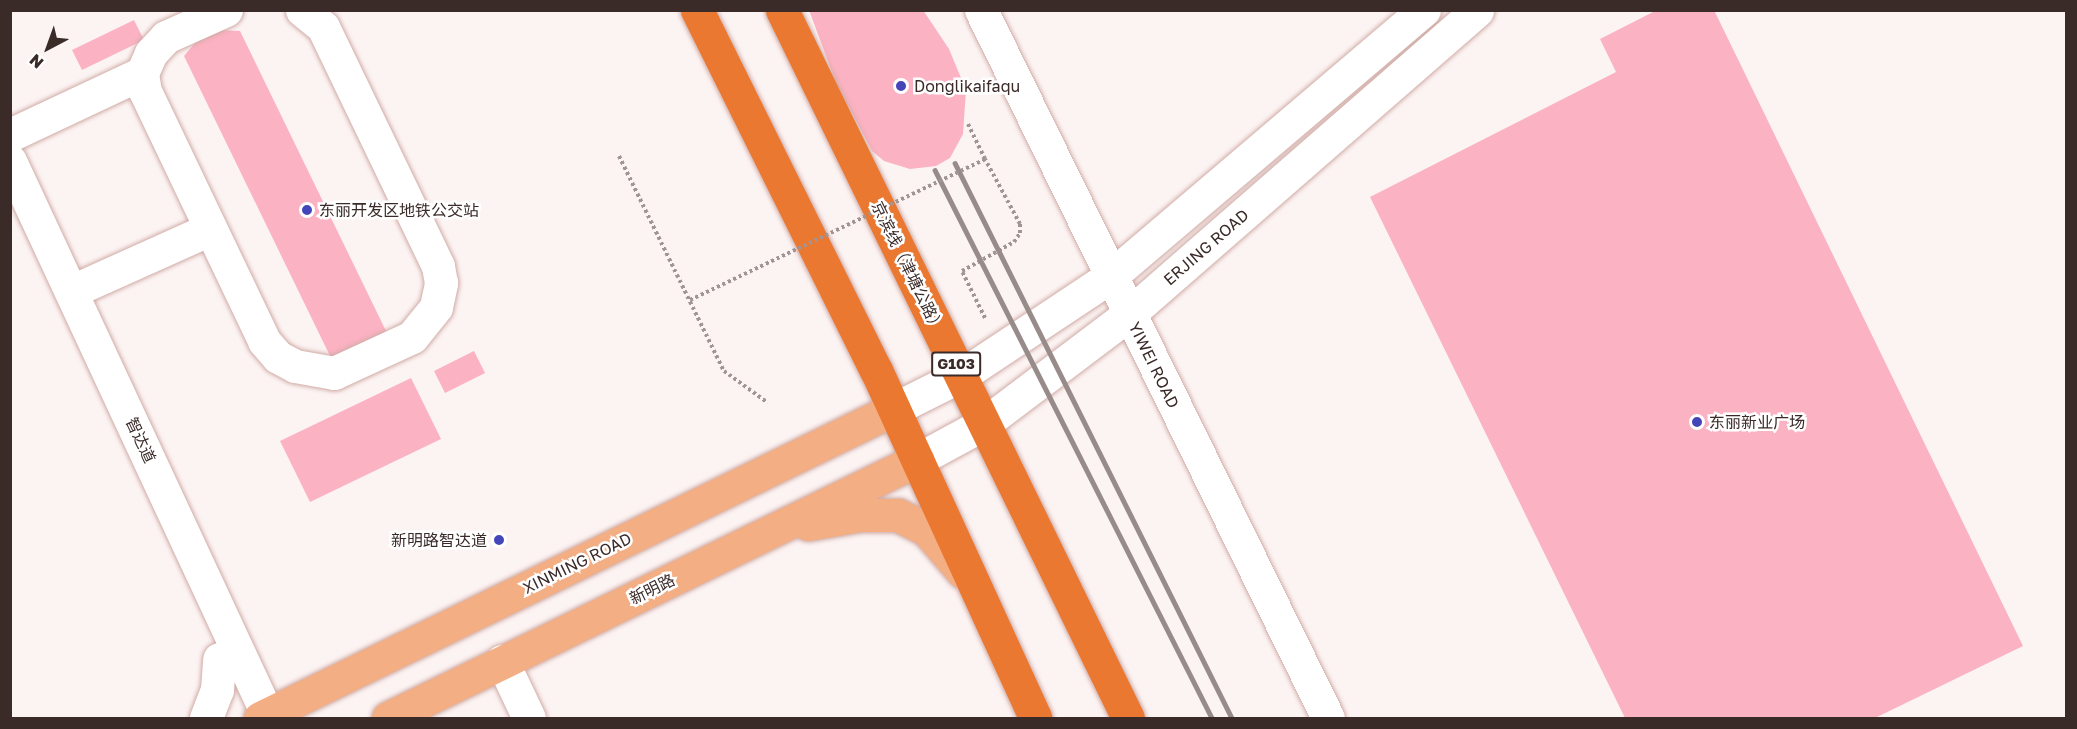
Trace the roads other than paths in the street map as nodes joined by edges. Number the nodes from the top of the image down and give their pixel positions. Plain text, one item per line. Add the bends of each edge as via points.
1 (226, 10) edge
2 (302, 10) edge
3 (697, 10) edge
4 (782, 10) edge
5 (981, 10) edge
6 (1424, 10) edge
7 (1478, 10) edge
8 (142, 73) junction
9 (10, 135) edge
10 (10, 161) edge
11 (10, 213) edge
12 (210, 229) junction
13 (1111, 276) junction
14 (72, 291) junction
15 (1129, 314) junction
16 (962, 375) junction
17 (894, 409) junction
18 (985, 423) junction
19 (917, 460) junction
20 (757, 537) junction
21 (980, 594) junction
22 (219, 659) junction
23 (502, 661) junction
24 (206, 718) edge
25 (261, 718) edge
26 (388, 718) edge
27 (529, 718) edge
28 (1035, 718) edge
29 (1128, 718) edge
30 (1328, 718) edge

1 - 8 street via 166,37 151,53
2 - 12 street via 323,27 438,266 441,284 436,307 412,337 334,373 295,366 278,357 264,341
3 - 17 highway
4 - 16 highway, 京滨线（津塘公路） / G103
5 - 13 street, YIWEI ROAD
6 - 13 street
7 - 15 street, ERJING ROAD
8 - 9 street
8 - 12 street via 145,91
10 - 14 street, 智达道
11 - 22 street, 智达道
12 - 14 street
13 - 15 street, YIWEI ROAD
13 - 16 street
14 - 25 street, 智达道
15 - 18 street, ERJING ROAD
15 - 30 street, YIWEI ROAD
16 - 17 street
16 - 18 highway, 京滨线（津塘公路） / G103
17 - 19 highway
17 - 25 main road, XINMING ROAD
18 - 19 street, ERJING ROAD
18 - 29 highway, 京滨线（津塘公路） / G103
19 - 20 main road, 新明路
19 - 21 highway
20 - 21 main road via 836,518 898,515 927,530
20 - 23 main road, 新明路
21 - 28 highway
22 - 24 street via 217,690
22 - 25 street, 智达道
23 - 26 main road, 新明路
23 - 27 street

